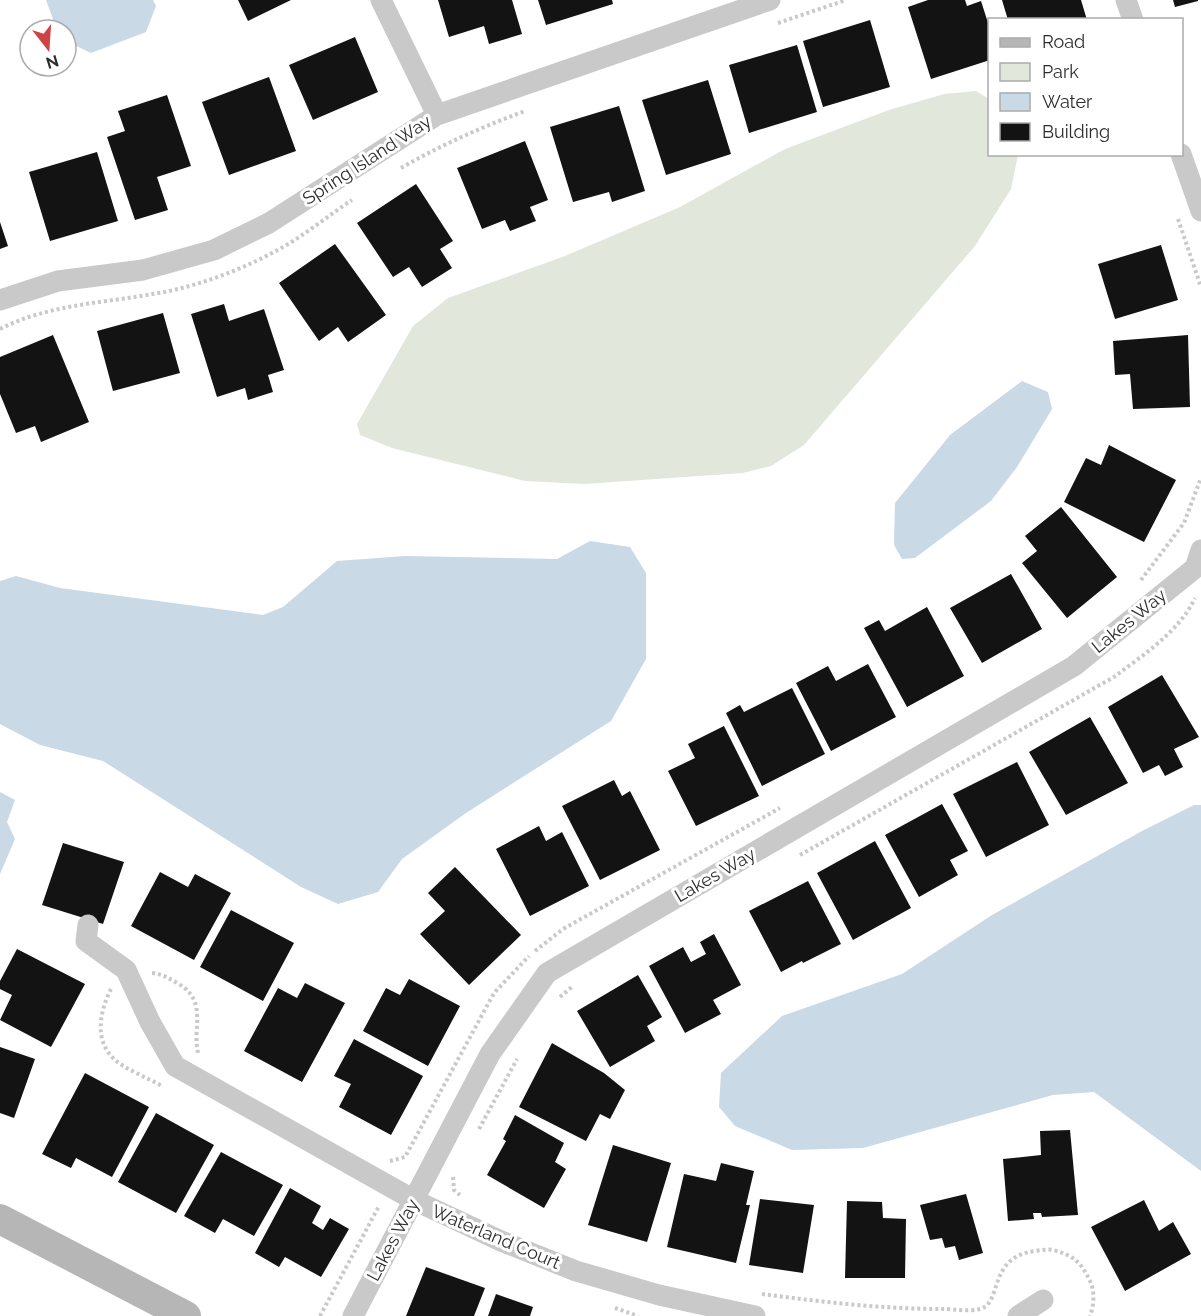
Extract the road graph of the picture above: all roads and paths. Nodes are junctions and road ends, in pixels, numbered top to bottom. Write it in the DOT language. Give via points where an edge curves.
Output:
graph roads {
  1 [pos="381,0"];
  2 [pos="770,0"];
  3 [pos="846,0"];
  4 [pos="1126,0"];
  5 [pos="1132,18"];
  6 [pos="768,26"];
  7 [pos="535,108"];
  8 [pos="437,115"];
  9 [pos="1182,156"];
  10 [pos="395,171"];
  11 [pos="357,196"];
  12 [pos="1201,211"];
  13 [pos="0,300"];
  14 [pos="0,329"];
  15 [pos="1199,563"];
  16 [pos="1195,597"];
  17 [pos="799,855"];
  18 [pos="88,925"];
  19 [pos="575,985"];
  20 [pos="553,1002"];
  21 [pos="517,1058"];
  22 [pos="474,1137"];
  23 [pos="458,1167"];
  24 [pos="414,1200"];
  25 [pos="465,1200"];
  26 [pos="0,1219"];
  27 [pos="755,1293"];
  28 [pos="1043,1300"];
  29 [pos="186,1316"];
  30 [pos="353,1316"];
  31 [pos="755,1316"];
  32 [pos="1018,1316"];
  33 [pos="1090,1316"];
  1 -- 8 [label="street"];
  2 -- 8 [label="street, Spring Island Way"];
  3 -- 6 [label="path"];
  4 -- 5 [label="street"];
  7 -- 10 [label="path" via="484,126"];
  8 -- 13 [label="street, Spring Island Way" via="269,222 214,250 142,270 58,281"];
  9 -- 12 [label="street"];
  11 -- 14 [label="path" via="273,253 208,281 164,292 52,309"];
  15 -- 24 [label="street, Lakes Way" via="1074,666 548,973 490,1054"];
  16 -- 17 [label="path" via="1189,611 1160,641 1114,678"];
  18 -- 24 [label="street, Waterland Court" via="86,941 126,970 175,1066"];
  19 -- 20 [label="path"];
  21 -- 22 [label="path"];
  23 -- 25 [label="path" via="453,1177 454,1190"];
  24 -- 30 [label="street, Lakes Way"];
  24 -- 31 [label="street, Waterland Court" via="576,1271 659,1295"];
  26 -- 29 [label="street"];
  27 -- 33 [label="path" via="905,1309 981,1309 992,1301 995,1284 1012,1259 1026,1252 1049,1249 1070,1255 1081,1265 1091,1283 1094,1307"];
  28 -- 32 [label="street"];
}
